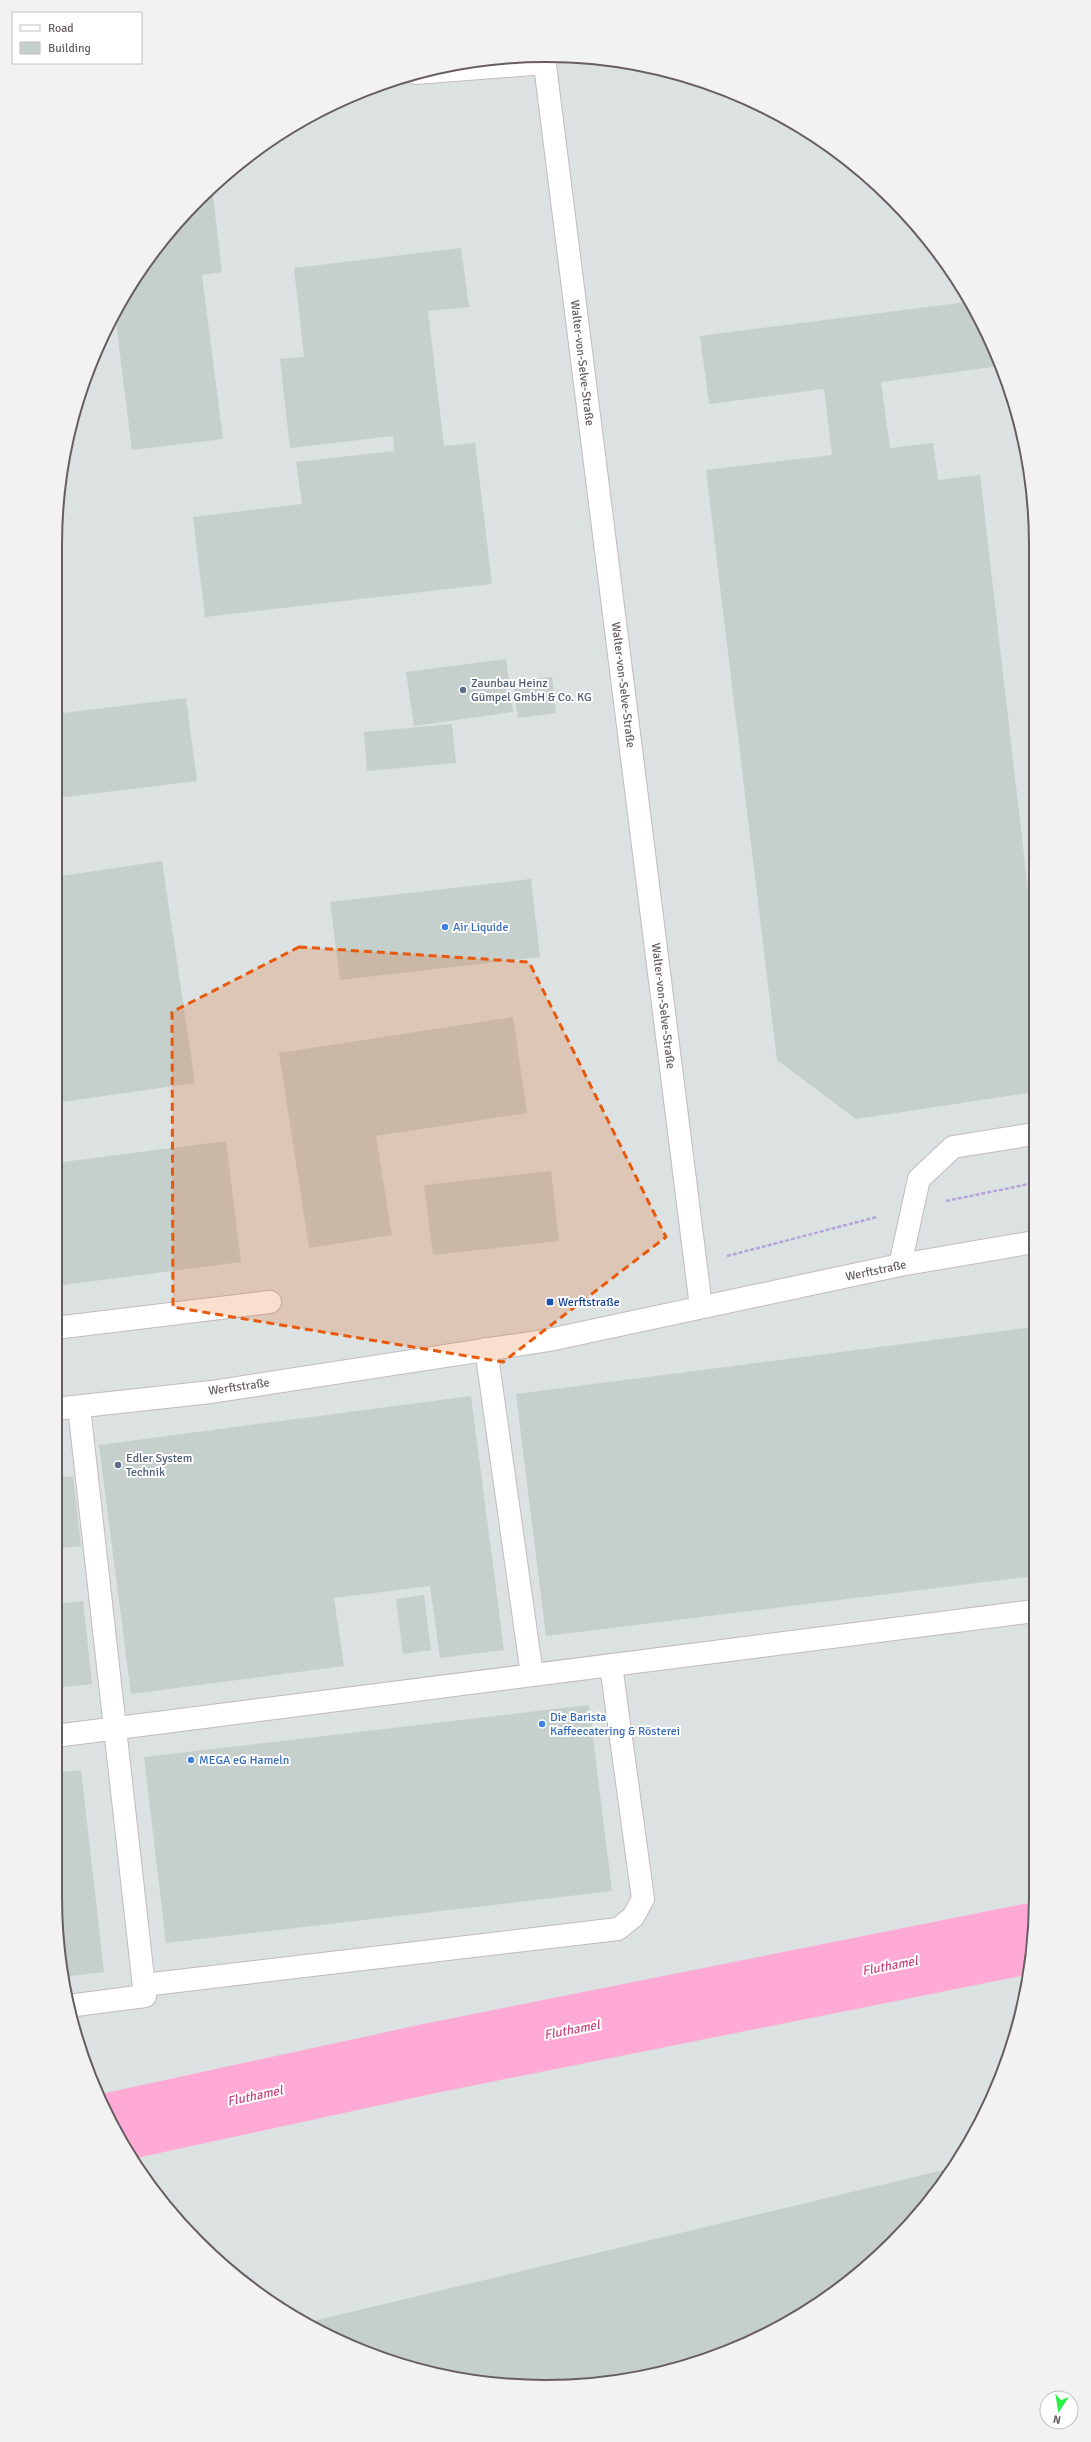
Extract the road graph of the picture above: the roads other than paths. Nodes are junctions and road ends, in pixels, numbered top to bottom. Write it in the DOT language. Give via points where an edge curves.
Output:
graph roads {
  1 [pos="544,62"];
  2 [pos="515,63"];
  3 [pos="477,67"];
  4 [pos="1029,1135"];
  5 [pos="1029,1243"];
  6 [pos="900,1265"];
  7 [pos="270,1302"];
  8 [pos="701,1307"];
  9 [pos="62,1327"];
  10 [pos="486,1349"];
  11 [pos="79,1407"];
  12 [pos="62,1408"];
  13 [pos="1029,1612"];
  14 [pos="611,1665"];
  15 [pos="532,1674"];
  16 [pos="114,1728"];
  17 [pos="62,1735"];
  18 [pos="144,1985"];
  19 [pos="74,2005"];
  1 -- 8 [label="street, Walter-von-Selve-Straße"];
  2 -- 3 [label="street, Walter-von-Selve-Straße"];
  4 -- 6 [label="street" via="953,1147 919,1179"];
  5 -- 6 [label="street, Werftstraße"];
  6 -- 8 [label="street, Werftstraße"];
  7 -- 9 [label="street"];
  8 -- 10 [label="street, Werftstraße" via="549,1340"];
  10 -- 11 [label="street, Werftstraße" via="211,1392"];
  10 -- 15 [label="street"];
  11 -- 12 [label="street, Werftstraße"];
  11 -- 16 [label="street"];
  13 -- 14 [label="street"];
  14 -- 15 [label="street"];
  14 -- 18 [label="street" via="643,1899 633,1917 618,1929"];
  15 -- 16 [label="street"];
  16 -- 17 [label="street"];
  16 -- 18 [label="street"];
  18 -- 19 [label="street" via="145,1996"];
}
